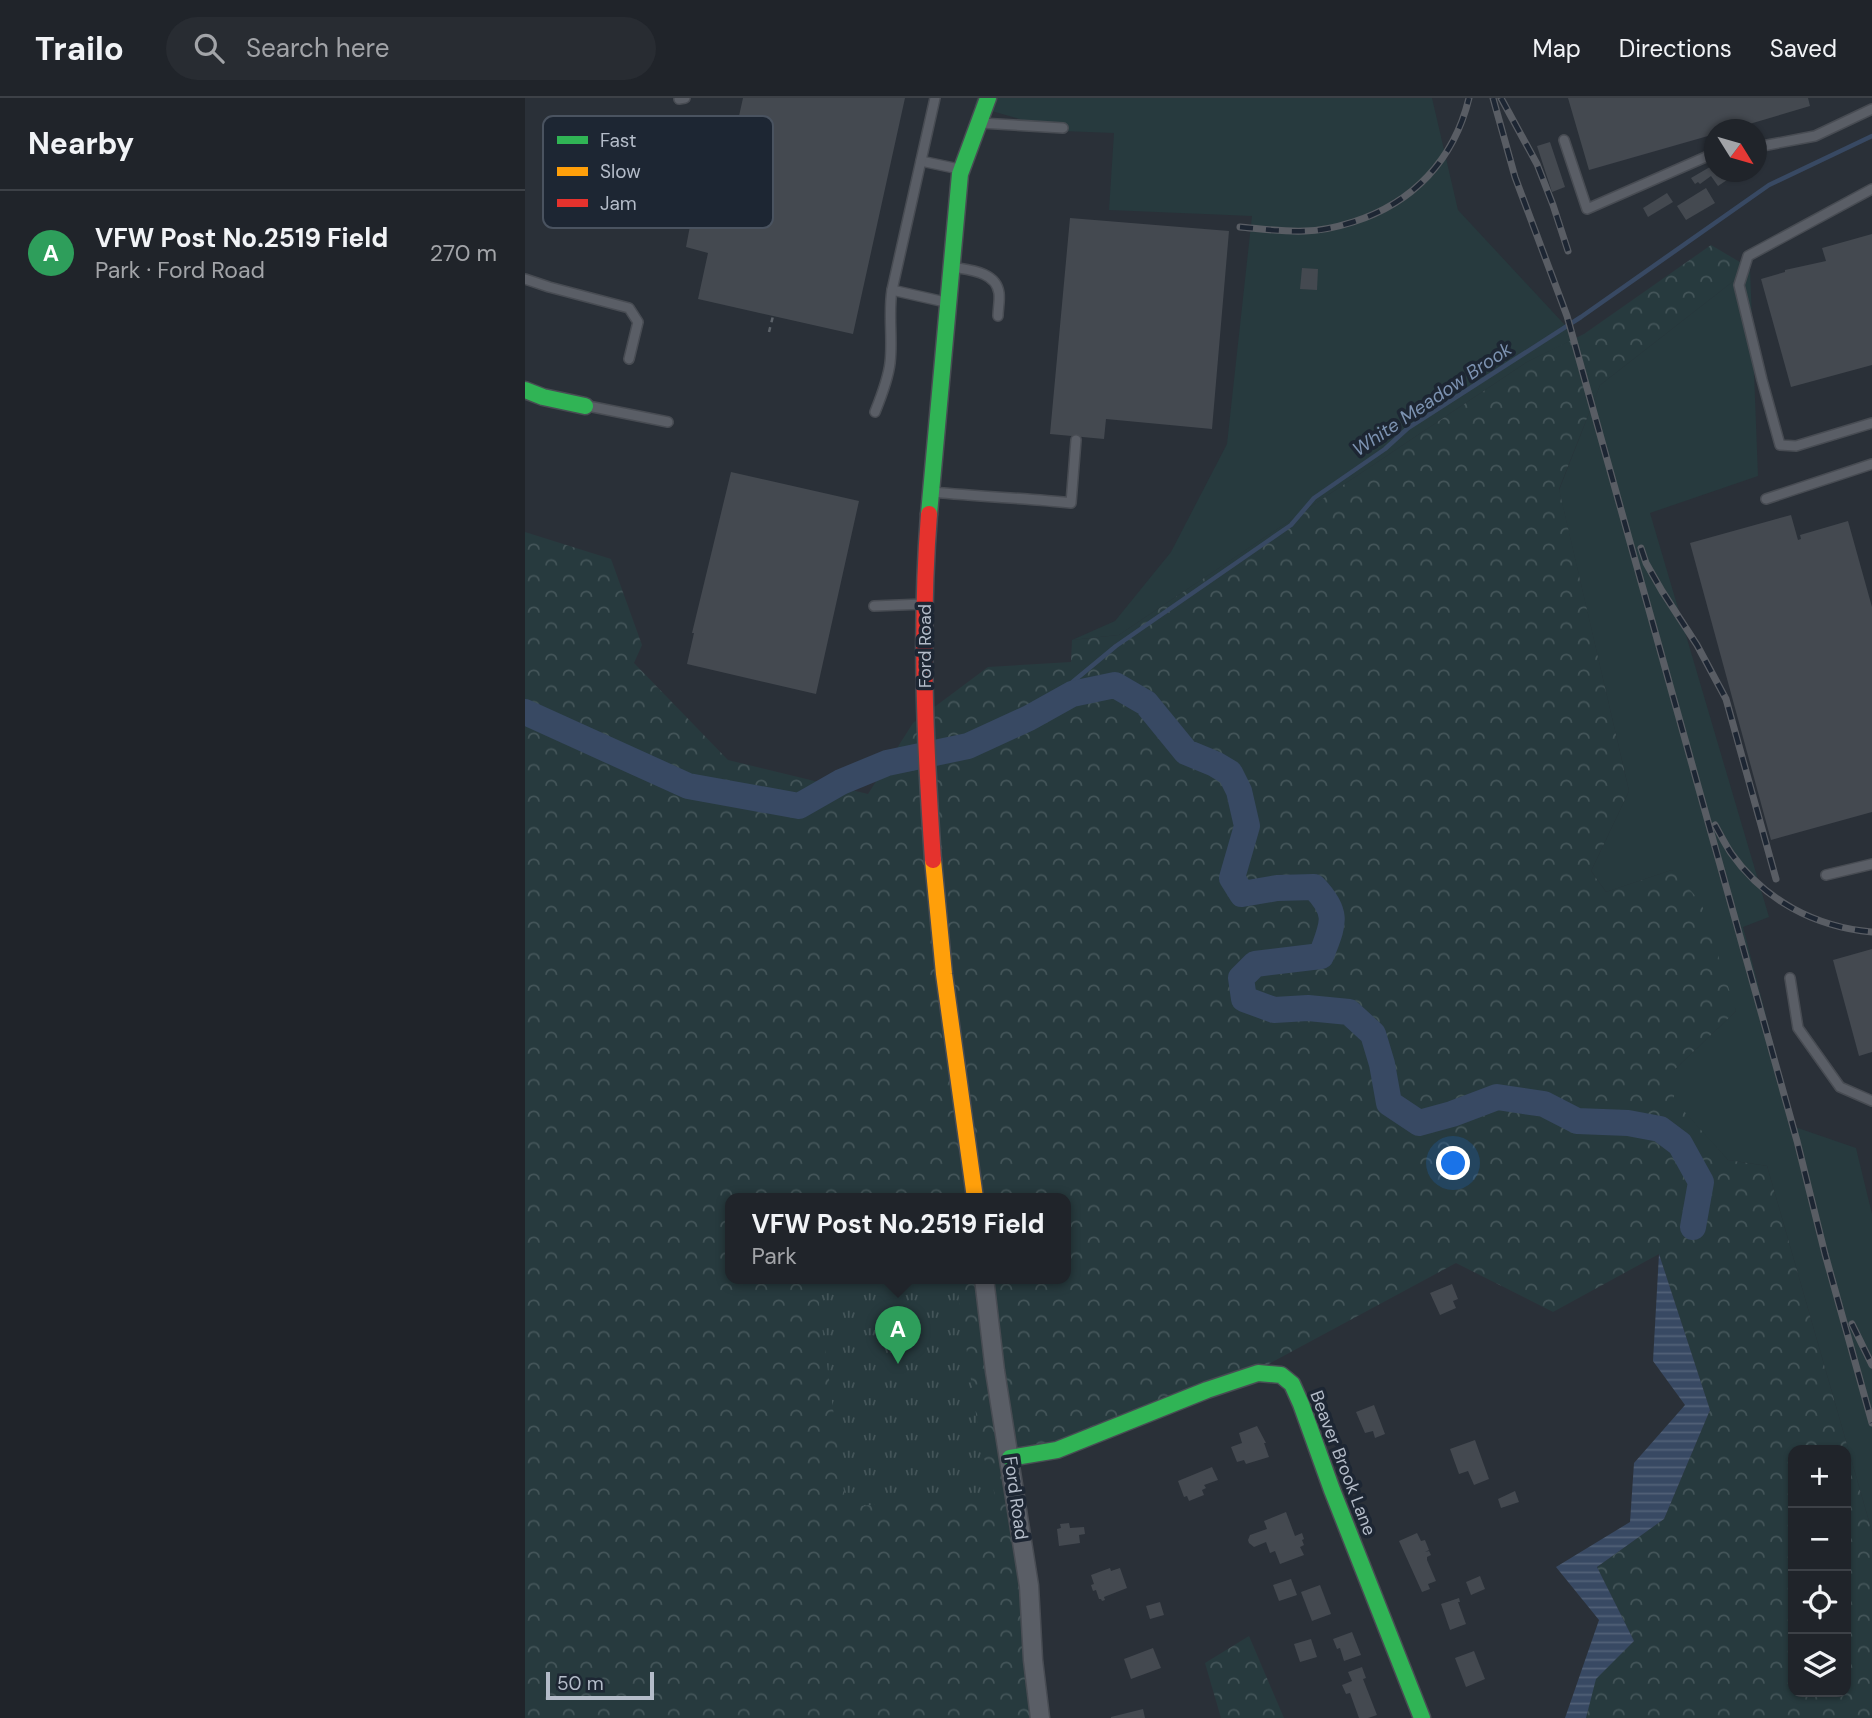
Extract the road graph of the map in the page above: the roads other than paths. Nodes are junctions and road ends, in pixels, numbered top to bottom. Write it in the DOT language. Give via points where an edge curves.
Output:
graph roads {
  1 [pos="935,98"];
  2 [pos="988,98"];
  3 [pos="1872,109"];
  4 [pos="978,123"];
  5 [pos="1063,128"];
  6 [pos="1564,140"];
  7 [pos="1767,145"];
  8 [pos="1704,158"];
  9 [pos="921,161"];
  10 [pos="961,169"];
  11 [pos="1872,189"];
  12 [pos="950,267"];
  13 [pos="525,279"];
  14 [pos="892,290"];
  15 [pos="947,303"];
  16 [pos="998,316"];
  17 [pos="629,359"];
  18 [pos="525,390"];
  19 [pos="585,406"];
  20 [pos="875,412"];
  21 [pos="668,422"];
  22 [pos="1872,423"];
  23 [pos="1076,440"];
  24 [pos="1872,464"];
  25 [pos="931,492"];
  26 [pos="1766,499"];
  27 [pos="926,604"];
  28 [pos="874,606"];
  29 [pos="1872,864"];
  30 [pos="1826,875"];
  31 [pos="1790,978"];
  32 [pos="1872,1101"];
  33 [pos="974,1193"];
  34 [pos="985,1284"];
  35 [pos="1010,1458"];
  36 [pos="1040,1718"];
  37 [pos="1422,1718"];
  1 -- 9 [label="lane"];
  2 -- 4 [label="street, Ford Road"];
  3 -- 7 [label="lane" via="1815,136"];
  4 -- 5 [label="lane"];
  4 -- 10 [label="street, Ford Road"];
  6 -- 8 [label="lane" via="1587,209"];
  9 -- 10 [label="lane"];
  9 -- 14 [label="lane"];
  10 -- 12 [label="street, Ford Road"];
  11 -- 22 [label="lane" via="1748,256 1739,285 1780,445 1796,446"];
  12 -- 15 [label="street, Ford Road"];
  12 -- 16 [label="lane" via="991,278 999,293"];
  13 -- 17 [label="lane" via="629,308 638,322"];
  14 -- 15 [label="lane"];
  14 -- 20 [label="lane" via="890,363"];
  15 -- 25 [label="street, Ford Road"];
  18 -- 19 [label="street"];
  19 -- 21 [label="lane"];
  23 -- 25 [label="lane" via="1072,503"];
  24 -- 26 [label="lane"];
  25 -- 27 [label="street, Ford Road"];
  27 -- 28 [label="lane"];
  27 -- 33 [label="street, Ford Road" via="925,738 933,859"];
  29 -- 30 [label="lane"];
  31 -- 32 [label="lane" via="1798,1028 1840,1087"];
  34 -- 35 [label="street, Ford Road"];
  35 -- 36 [label="street, Ford Road" via="1029,1586"];
  35 -- 37 [label="street, Beaver Brook Lane" via="1057,1450 1258,1373 1280,1375 1292,1384 1301,1404"];
}
